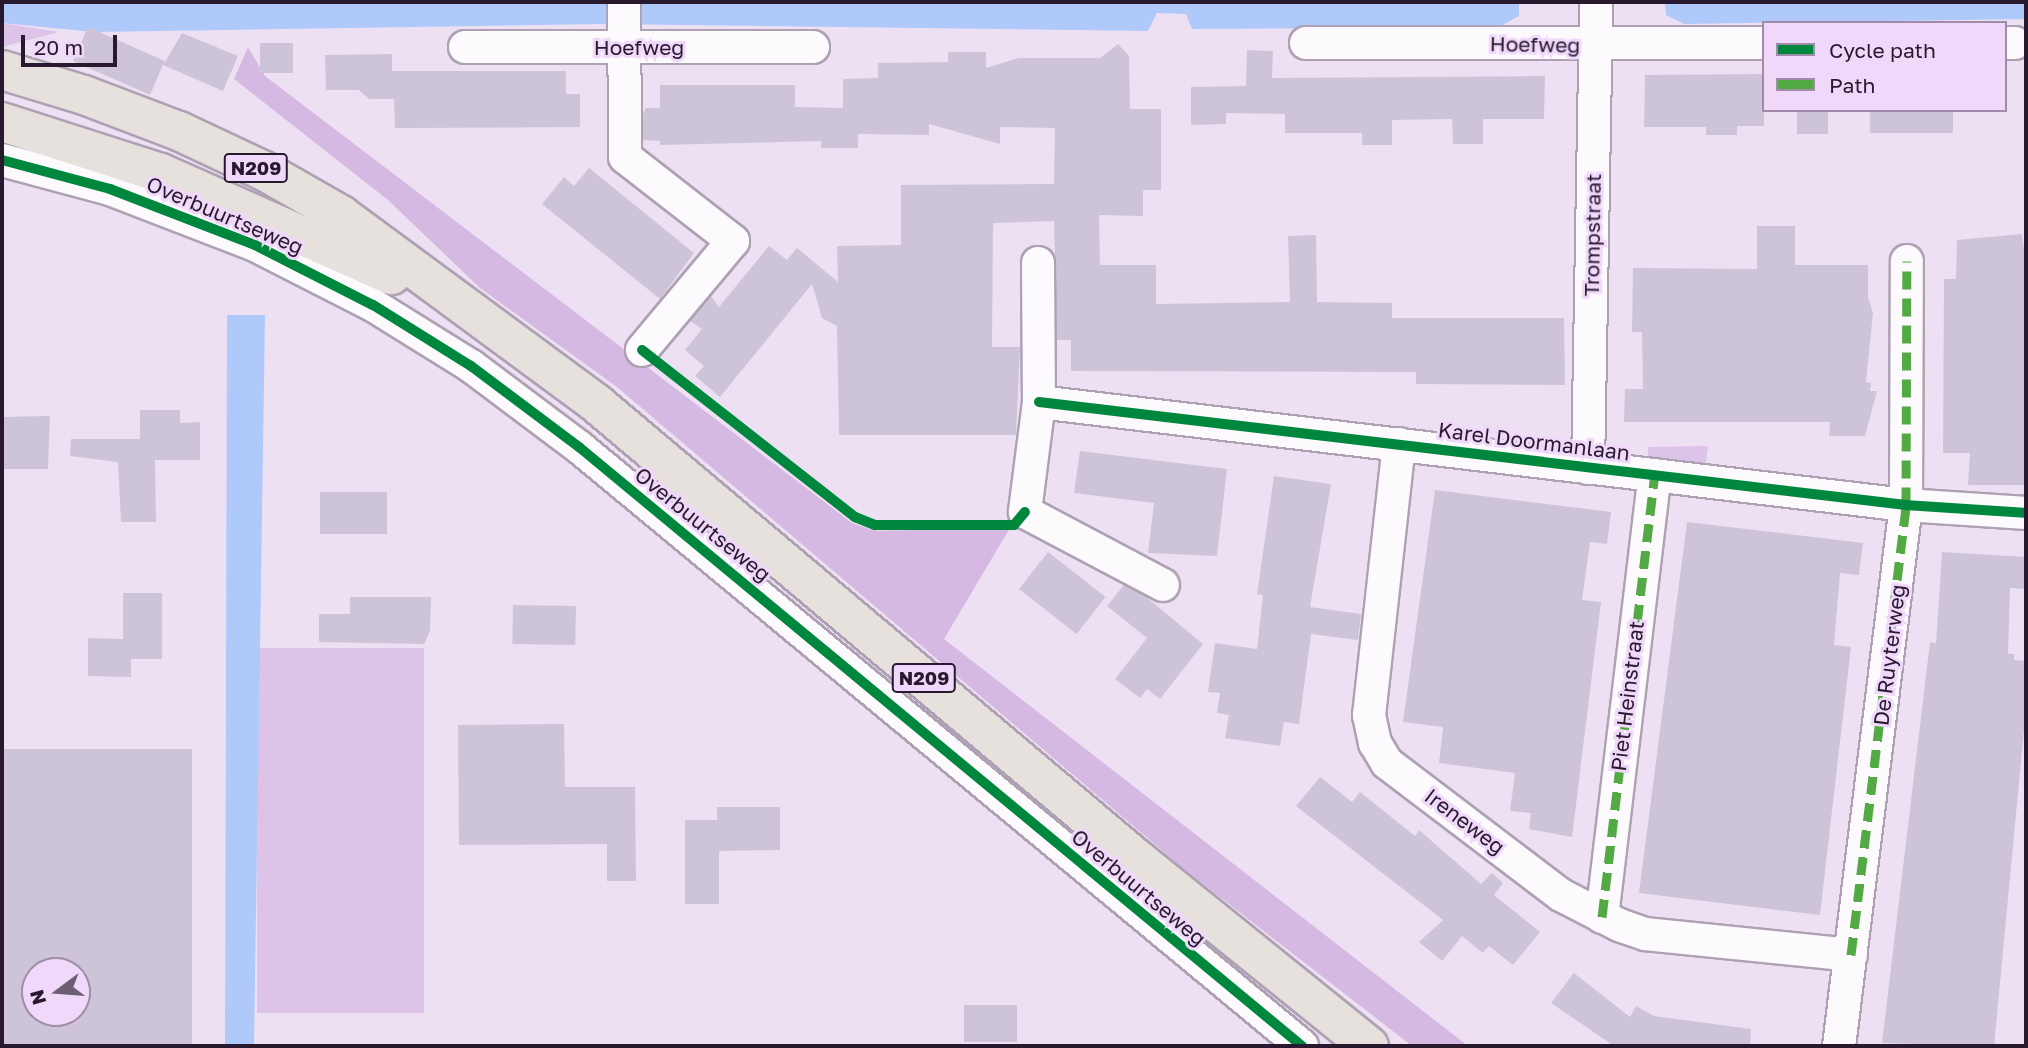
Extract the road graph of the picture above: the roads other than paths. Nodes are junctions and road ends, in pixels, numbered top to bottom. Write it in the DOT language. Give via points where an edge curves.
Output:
graph roads {
  1 [pos="1596,2"];
  2 [pos="623,26"];
  3 [pos="1306,43"];
  4 [pos="1762,44"];
  5 [pos="1596,45"];
  6 [pos="465,47"];
  7 [pos="813,47"];
  8 [pos="2,70"];
  9 [pos="2,122"];
  10 [pos="2,160"];
  11 [pos="1907,261"];
  12 [pos="1038,263"];
  13 [pos="474,317"];
  14 [pos="642,350"];
  15 [pos="1039,402"];
  16 [pos="1399,444"];
  17 [pos="1588,468"];
  18 [pos="1655,475"];
  19 [pos="1906,505"];
  20 [pos="2026,513"];
  21 [pos="1163,585"];
  22 [pos="1602,917"];
  23 [pos="1852,955"];
  24 [pos="1302,1046"];
  25 [pos="1369,1046"];
  26 [pos="1839,1046"];
  1 -- 5 [label="street, Trompstraat"];
  2 -- 6 [label="street, Hoefweg"];
  2 -- 7 [label="street, Hoefweg"];
  2 -- 14 [label="street" via="625,158 733,241"];
  3 -- 5 [label="street, Hoefweg"];
  4 -- 5 [label="street, Hoefweg"];
  5 -- 17 [label="street, Trompstraat"];
  8 -- 13 [label="main road, Overbuurtseweg / N209" via="120,108 264,171 341,215"];
  9 -- 13 [label="main road, Overbuurtseweg / N209" via="161,173 246,207"];
  10 -- 24 [label="street, Overbuurtseweg" via="110,189 256,245 373,305 471,366 590,456"];
  11 -- 19 [label="street, De Ruyterweg"];
  12 -- 15 [label="street"];
  13 -- 25 [label="main road, Overbuurtseweg / N209" via="597,404 1137,859"];
  15 -- 16 [label="street, Karel Doormanlaan"];
  15 -- 21 [label="street" via="1026,512"];
  16 -- 17 [label="street, Karel Doormanlaan"];
  16 -- 22 [label="street, Ireneweg" via="1369,715 1375,743 1387,762 1561,895"];
  17 -- 18 [label="street, Karel Doormanlaan"];
  18 -- 19 [label="street, Karel Doormanlaan"];
  18 -- 22 [label="street, Piet Heinstraat"];
  19 -- 20 [label="street, Karel Doormanlaan"];
  19 -- 23 [label="street, De Ruyterweg"];
  22 -- 23 [label="street, Ireneweg" via="1645,934"];
  23 -- 26 [label="street, De Ruyterweg"];
}
